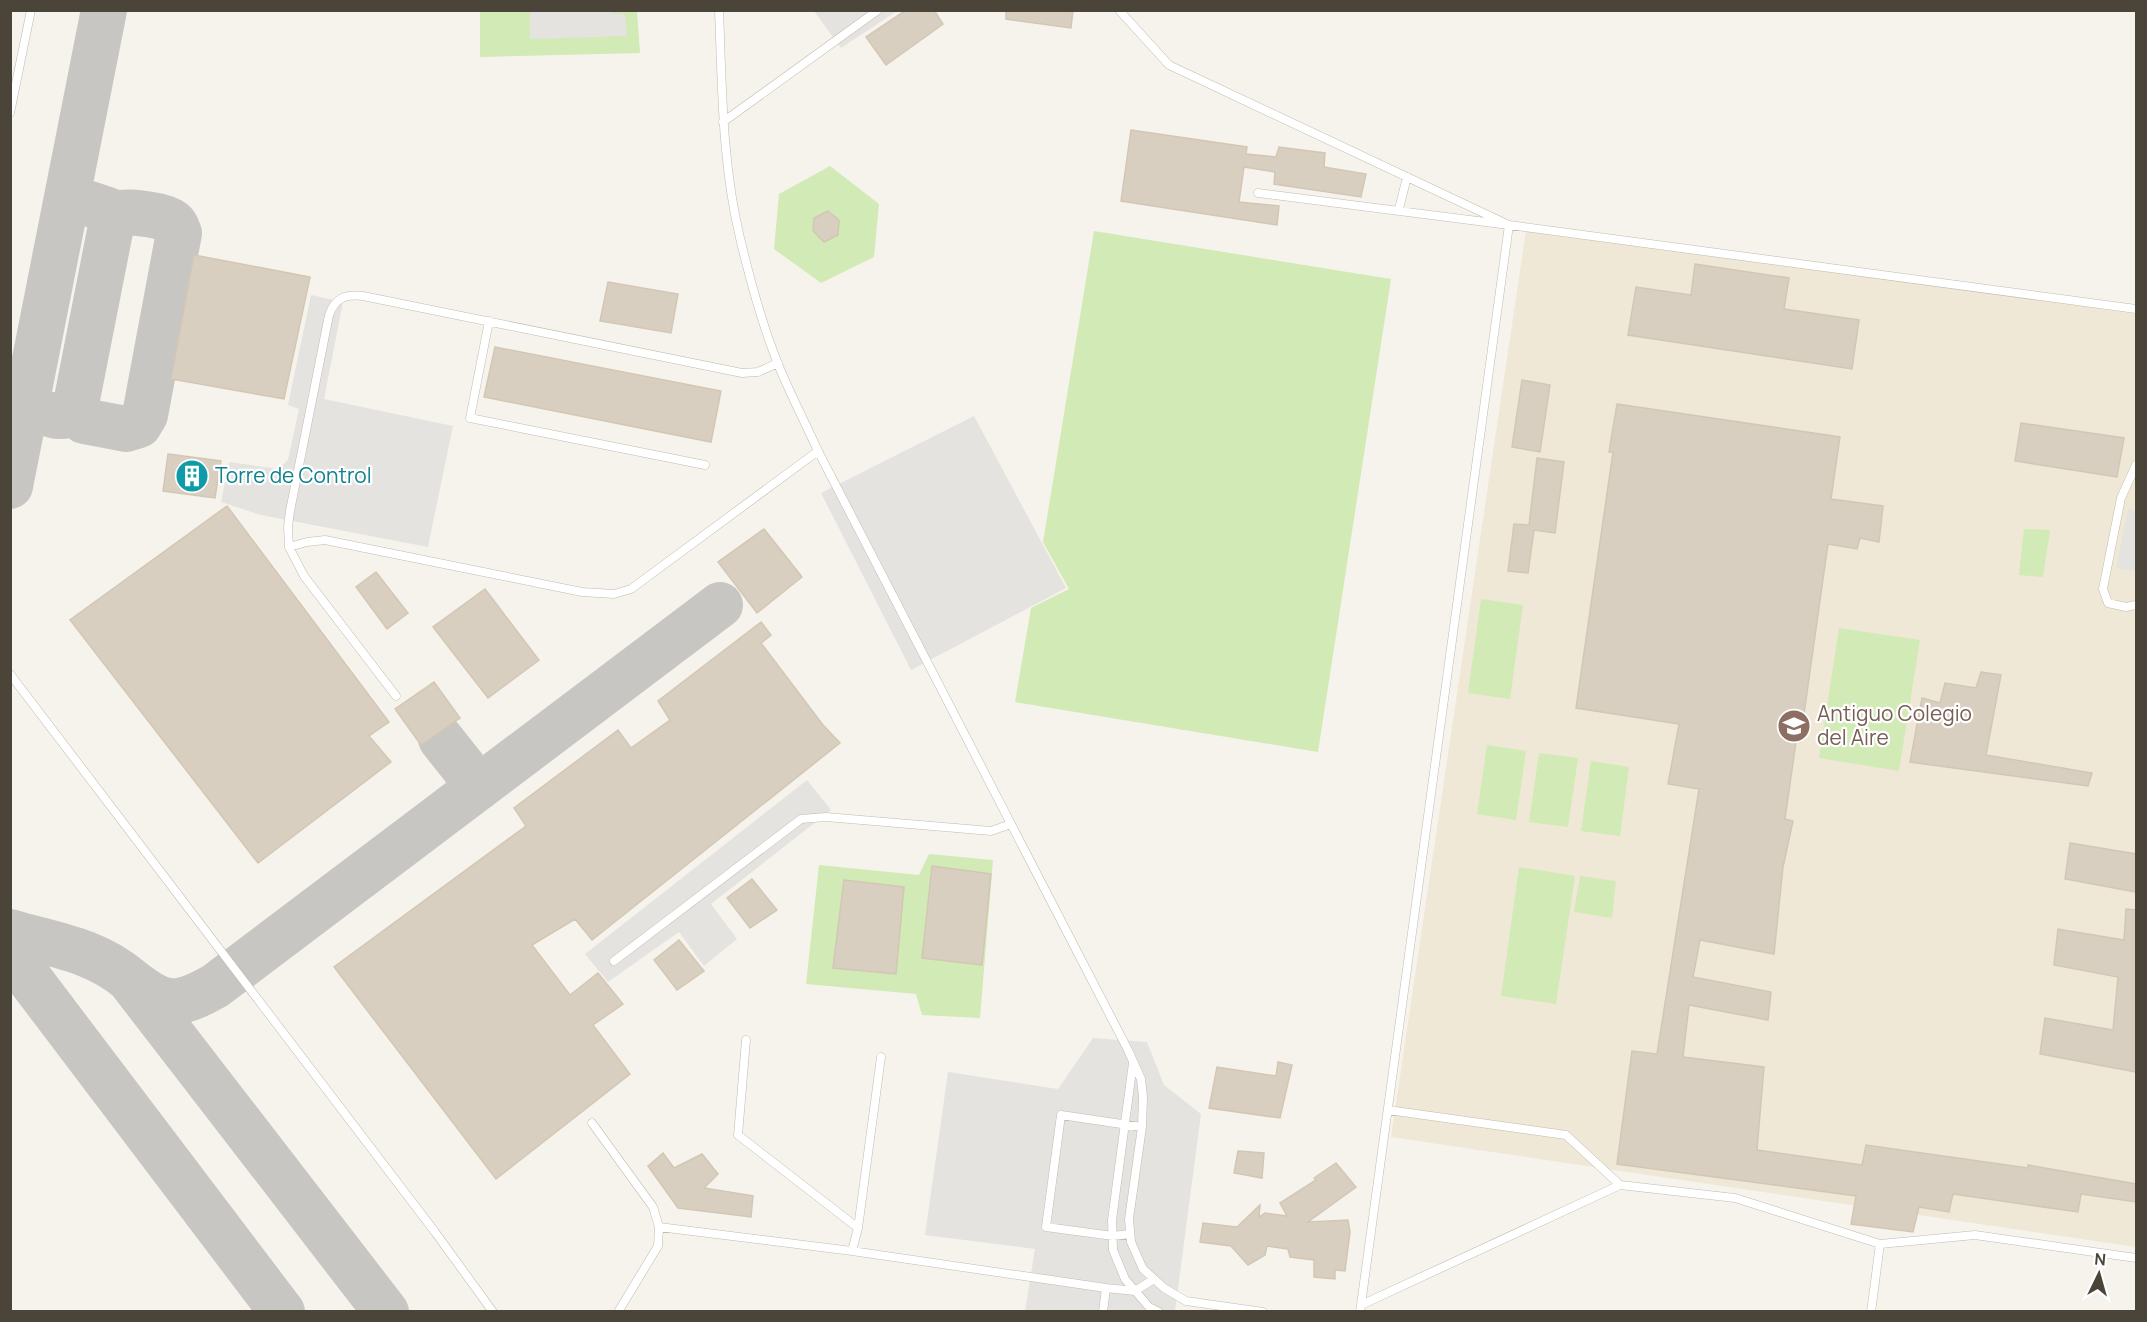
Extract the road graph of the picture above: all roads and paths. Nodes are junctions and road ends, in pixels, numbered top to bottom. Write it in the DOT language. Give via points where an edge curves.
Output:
graph roads {
  1 [pos="31,10"];
  2 [pos="719,10"];
  3 [pos="878,10"];
  4 [pos="1119,10"];
  5 [pos="10,113"];
  6 [pos="723,122"];
  7 [pos="1407,177"];
  8 [pos="1258,193"];
  9 [pos="1399,209"];
  10 [pos="1509,225"];
  11 [pos="2136,309"];
  12 [pos="489,321"];
  13 [pos="778,363"];
  14 [pos="819,451"];
  15 [pos="705,465"];
  16 [pos="2136,465"];
  17 [pos="289,546"];
  18 [pos="2136,604"];
  19 [pos="10,674"];
  20 [pos="396,696"];
  21 [pos="1011,824"];
  22 [pos="614,961"];
  23 [pos="746,1040"];
  24 [pos="881,1057"];
  25 [pos="1133,1061"];
  26 [pos="1388,1110"];
  27 [pos="592,1123"];
  28 [pos="1125,1124"];
  29 [pos="1142,1127"];
  30 [pos="1620,1185"];
  31 [pos="659,1227"];
  32 [pos="858,1228"];
  33 [pos="1130,1234"];
  34 [pos="1113,1236"];
  35 [pos="1880,1244"];
  36 [pos="852,1251"];
  37 [pos="2136,1258"];
  38 [pos="1154,1279"];
  39 [pos="1106,1288"];
  40 [pos="1135,1291"];
  41 [pos="1361,1308"];
  42 [pos="493,1311"];
  43 [pos="618,1311"];
  44 [pos="1103,1311"];
  45 [pos="1160,1311"];
  46 [pos="1263,1311"];
  47 [pos="1871,1311"];
  1 -- 5 [label="lane"];
  2 -- 6 [label="lane"];
  3 -- 6 [label="lane"];
  4 -- 7 [label="lane" via="1169,64"];
  6 -- 13 [label="lane" via="740,237"];
  7 -- 9 [label="lane"];
  7 -- 10 [label="lane"];
  8 -- 9 [label="lane"];
  9 -- 10 [label="lane"];
  10 -- 11 [label="lane"];
  10 -- 26 [label="lane"];
  12 -- 13 [label="lane" via="742,373 758,372"];
  12 -- 15 [label="lane" via="470,418"];
  12 -- 17 [label="lane" via="363,296 337,299 328,315 290,511"];
  13 -- 14 [label="lane"];
  14 -- 17 [label="lane" via="631,589 614,594 582,592 325,540"];
  14 -- 21 [label="lane"];
  16 -- 18 [label="lane" via="2121,498 2103,589 2108,603 2126,607"];
  17 -- 20 [label="lane" via="304,576"];
  19 -- 42 [label="lane"];
  21 -- 22 [label="lane" via="991,831 826,817 801,819"];
  21 -- 25 [label="lane"];
  23 -- 32 [label="lane" via="738,1135"];
  24 -- 32 [label="lane"];
  25 -- 28 [label="lane"];
  25 -- 29 [label="lane" via="1141,1079"];
  26 -- 30 [label="lane" via="1566,1135"];
  26 -- 41 [label="lane"];
  27 -- 31 [label="lane" via="653,1207"];
  28 -- 29 [label="lane"];
  28 -- 34 [label="lane"];
  28 -- 34 [label="lane" via="1060,1115 1046,1227"];
  29 -- 33 [label="lane"];
  30 -- 35 [label="lane" via="1735,1198"];
  30 -- 41 [label="lane"];
  31 -- 36 [label="lane"];
  31 -- 43 [label="lane" via="658,1246"];
  32 -- 36 [label="lane"];
  33 -- 34 [label="lane"];
  33 -- 38 [label="lane" via="1143,1269"];
  34 -- 40 [label="lane" via="1113,1250 1125,1279"];
  35 -- 37 [label="lane" via="1975,1235"];
  35 -- 47 [label="lane"];
  36 -- 39 [label="lane"];
  38 -- 40 [label="lane"];
  38 -- 46 [label="lane" via="1186,1301"];
  39 -- 40 [label="lane"];
  39 -- 44 [label="lane"];
  40 -- 45 [label="lane" via="1149,1307"];
}
